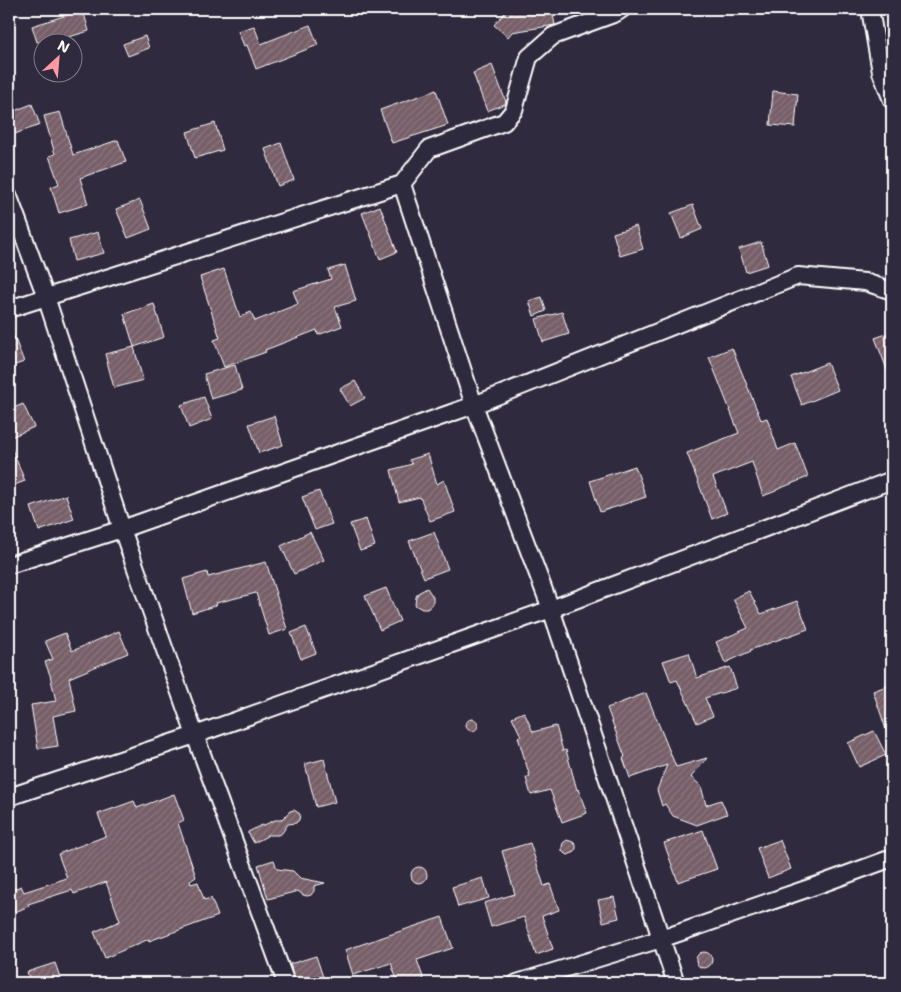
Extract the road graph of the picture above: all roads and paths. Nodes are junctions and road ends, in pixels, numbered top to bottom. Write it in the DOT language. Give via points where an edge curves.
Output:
graph roads {
  1 [pos="622,9"];
  2 [pos="870,9"];
  3 [pos="892,100"];
  4 [pos="402,184"];
  5 [pos="9,197"];
  6 [pos="892,291"];
  7 [pos="46,297"];
  8 [pos="9,309"];
  9 [pos="474,405"];
  10 [pos="892,480"];
  11 [pos="122,530"];
  12 [pos="9,565"];
  13 [pos="551,609"];
  14 [pos="195,735"];
  15 [pos="9,797"];
  16 [pos="892,858"];
  17 [pos="661,939"];
  18 [pos="286,983"];
  19 [pos="517,983"];
  20 [pos="676,983"];
  1 -- 4 [label="street" via="553,36 529,57 514,110 504,122 429,149"];
  2 -- 3 [label="street" via="881,72"];
  4 -- 7 [label="street"];
  4 -- 9 [label="street"];
  5 -- 7 [label="street"];
  6 -- 9 [label="street" via="865,282 798,276"];
  7 -- 8 [label="street"];
  7 -- 11 [label="street"];
  9 -- 11 [label="street"];
  9 -- 13 [label="street"];
  10 -- 13 [label="street"];
  11 -- 12 [label="street"];
  11 -- 14 [label="street"];
  13 -- 14 [label="street"];
  13 -- 17 [label="street"];
  14 -- 15 [label="street"];
  14 -- 18 [label="street"];
  16 -- 17 [label="street"];
  17 -- 19 [label="street"];
  17 -- 20 [label="street"];
}
